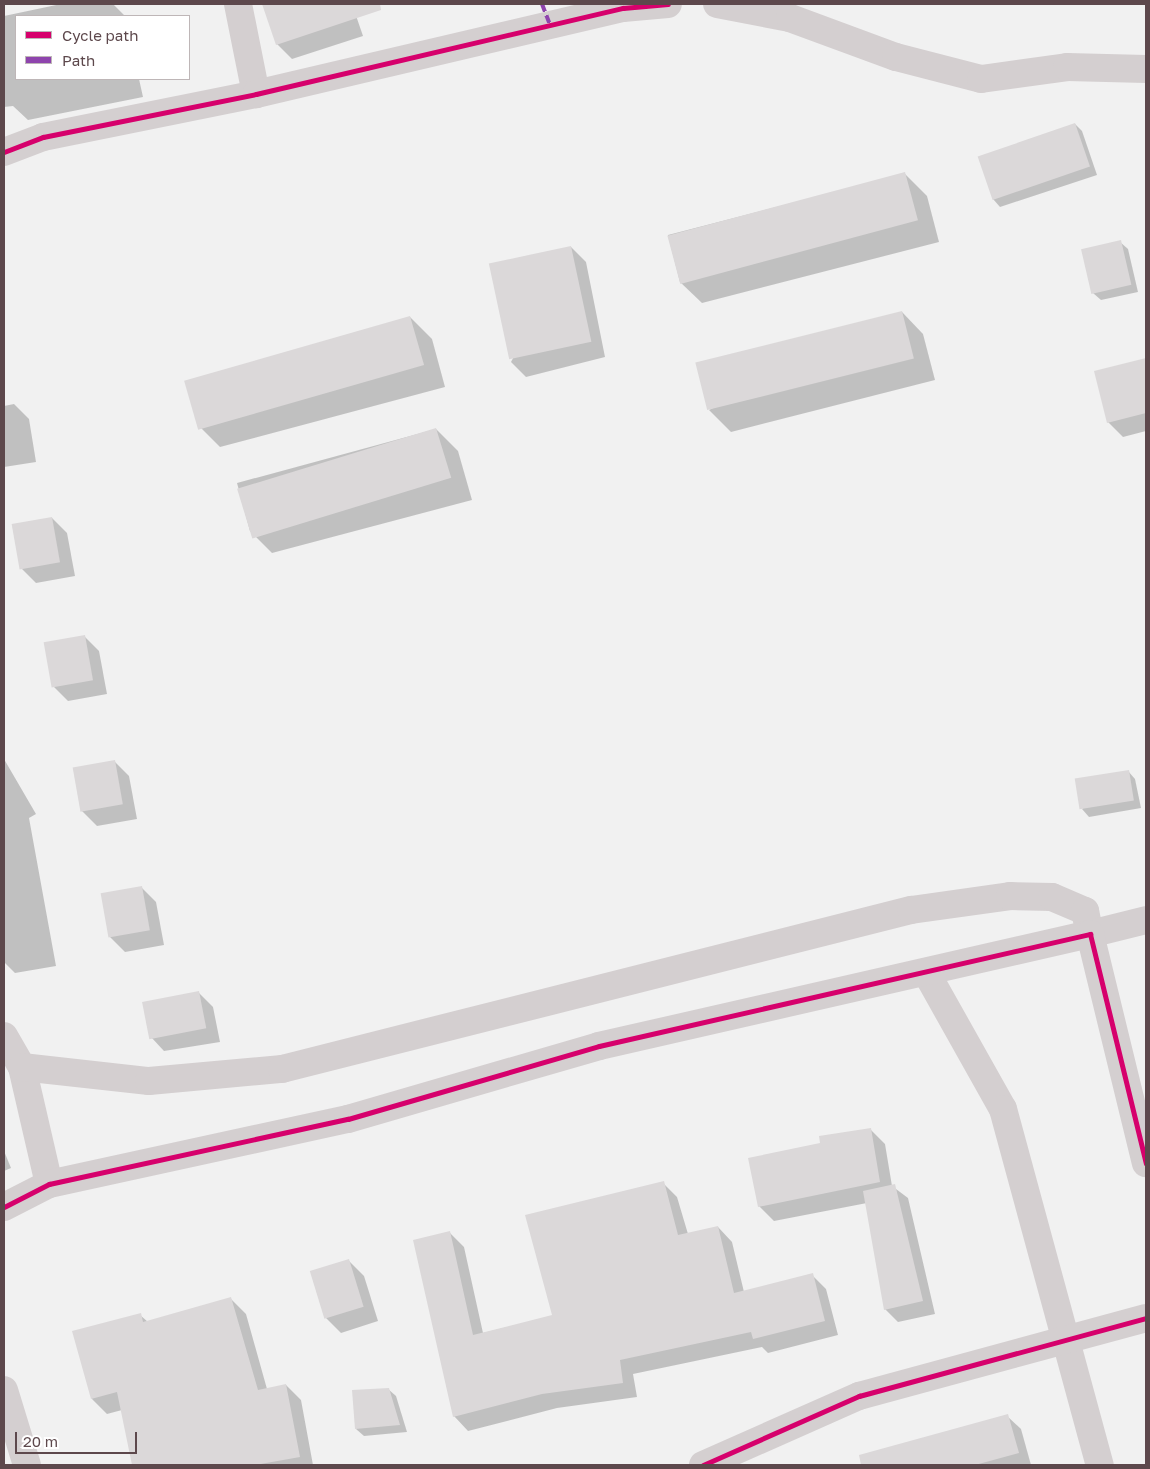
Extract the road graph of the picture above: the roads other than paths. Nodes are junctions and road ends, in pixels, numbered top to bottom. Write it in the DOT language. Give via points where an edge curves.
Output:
graph roads {
  1 [pos="238,4"];
  2 [pos="668,4"];
  3 [pos="717,4"];
  4 [pos="1146,69"];
  5 [pos="256,94"];
  6 [pos="4,152"];
  7 [pos="1146,920"];
  8 [pos="1090,934"];
  9 [pos="926,972"];
  10 [pos="4,1036"];
  11 [pos="22,1067"];
  12 [pos="1146,1163"];
  13 [pos="49,1184"];
  14 [pos="4,1207"];
  15 [pos="1146,1318"];
  16 [pos="1065,1342"];
  17 [pos="4,1390"];
  18 [pos="731,1460"];
  19 [pos="27,1465"];
  20 [pos="703,1465"];
  21 [pos="1100,1465"];
  1 -- 5 [label="street"];
  2 -- 5 [label="street" via="623,8"];
  3 -- 4 [label="street" via="790,18 896,57 981,79 1067,67"];
  5 -- 6 [label="street" via="43,137"];
  7 -- 8 [label="street"];
  8 -- 9 [label="street"];
  8 -- 11 [label="street" via="1084,911 1052,897 1010,896 912,910 282,1069 149,1081"];
  8 -- 12 [label="street"];
  9 -- 13 [label="street" via="599,1046 348,1119"];
  9 -- 16 [label="street" via="1003,1109"];
  10 -- 11 [label="street"];
  11 -- 13 [label="street"];
  13 -- 14 [label="street"];
  15 -- 16 [label="street"];
  16 -- 18 [label="street" via="859,1396"];
  16 -- 21 [label="street"];
  17 -- 19 [label="street"];
  18 -- 20 [label="street"];
}
